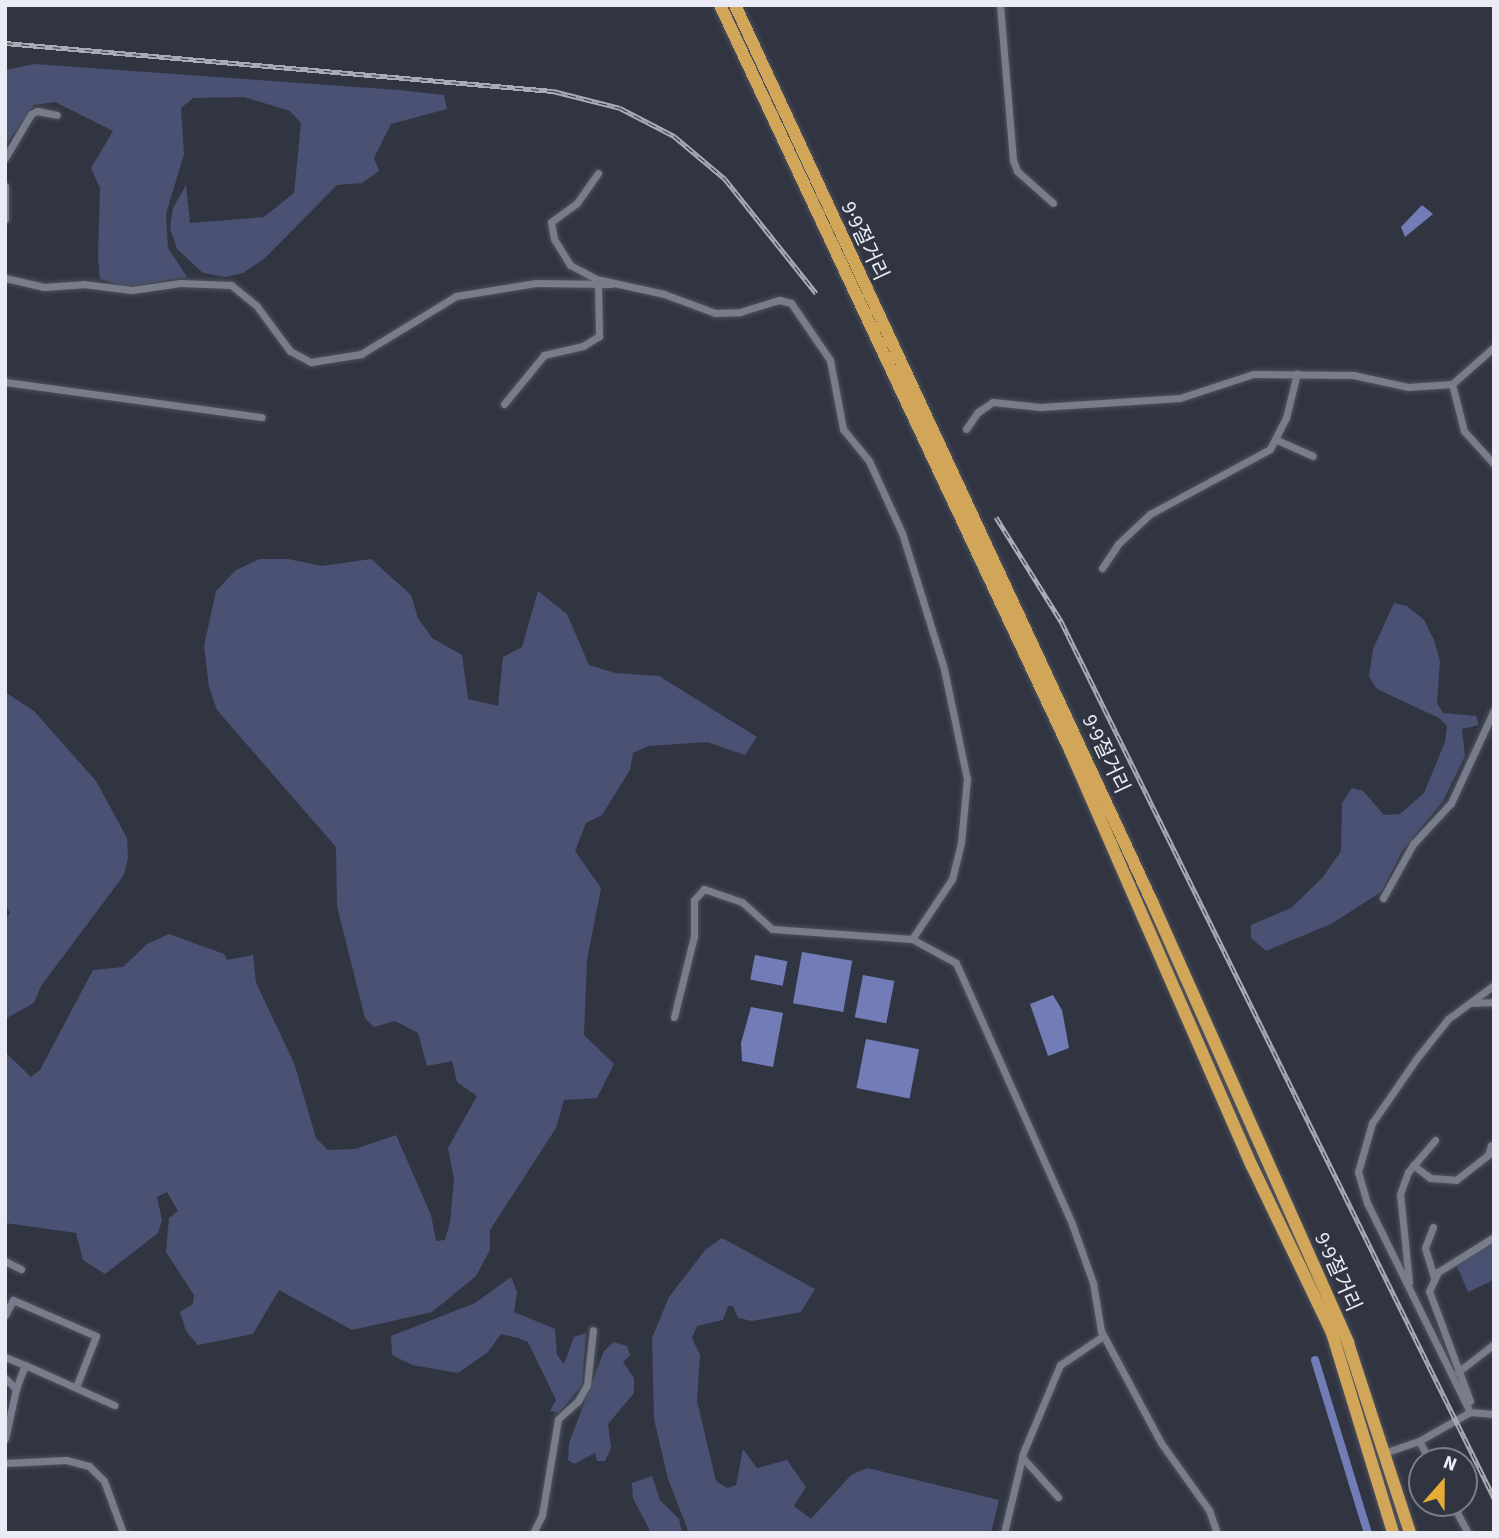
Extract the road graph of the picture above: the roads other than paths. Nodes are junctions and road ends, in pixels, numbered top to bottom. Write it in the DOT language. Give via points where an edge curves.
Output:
graph roads {
  1 [pos="720,5"];
  2 [pos="735,5"];
  3 [pos="1000,5"];
  4 [pos="57,115"];
  5 [pos="5,158"];
  6 [pos="598,173"];
  7 [pos="5,186"];
  8 [pos="1053,203"];
  9 [pos="5,219"];
  10 [pos="5,278"];
  11 [pos="615,284"];
  12 [pos="598,286"];
  13 [pos="1494,347"];
  14 [pos="1297,373"];
  15 [pos="5,382"];
  16 [pos="1452,384"];
  17 [pos="504,404"];
  18 [pos="262,417"];
  19 [pos="966,429"];
  20 [pos="1277,440"];
  21 [pos="1313,457"];
  22 [pos="1494,464"];
  23 [pos="1102,568"];
  24 [pos="1494,710"];
  25 [pos="1383,898"];
  26 [pos="912,939"];
  27 [pos="1494,985"];
  28 [pos="1494,1002"];
  29 [pos="1469,1003"];
  30 [pos="674,1017"];
  31 [pos="1435,1140"];
  32 [pos="1491,1145"];
  33 [pos="1413,1165"];
  34 [pos="1433,1227"];
  35 [pos="1494,1237"];
  36 [pos="5,1261"];
  37 [pos="21,1269"];
  38 [pos="1434,1276"];
  39 [pos="1410,1289"];
  40 [pos="5,1315"];
  41 [pos="593,1330"];
  42 [pos="1103,1336"];
  43 [pos="1494,1344"];
  44 [pos="5,1357"];
  45 [pos="24,1365"];
  46 [pos="1458,1372"];
  47 [pos="5,1378"];
  48 [pos="76,1387"];
  49 [pos="16,1389"];
  50 [pos="114,1405"];
  51 [pos="1472,1412"];
  52 [pos="1494,1414"];
  53 [pos="5,1439"];
  54 [pos="1419,1441"];
  55 [pos="1422,1447"];
  56 [pos="1384,1453"];
  57 [pos="1022,1457"];
  58 [pos="5,1463"];
  59 [pos="1058,1497"];
  60 [pos="1459,1517"];
  61 [pos="123,1533"];
  62 [pos="533,1533"];
  63 [pos="1004,1533"];
  64 [pos="1217,1533"];
  65 [pos="1393,1533"];
  66 [pos="1410,1533"];
  67 [pos="1468,1533"];
  1 -- 65 [label="highway, 9·9절거리" via="1070,750 1252,1166 1332,1333"];
  2 -- 56 [label="highway, 9·9절거리" via="1153,904 1348,1343"];
  3 -- 8 [label="street" via="1013,160 1017,171"];
  4 -- 5 [label="street" via="31,114"];
  6 -- 11 [label="street" via="577,203 553,218 551,230 574,270"];
  7 -- 9 [label="street"];
  10 -- 12 [label="street" via="44,287 83,284 132,290 180,283 231,285 256,305 290,351 311,362 361,354 456,296 536,283"];
  11 -- 12 [label="street"];
  11 -- 26 [label="street" via="664,294 715,313 740,313 785,301 830,360 843,429 869,461 902,533 962,743 967,779 961,843 948,886"];
  12 -- 17 [label="street" via="599,336 583,346 544,355"];
  13 -- 16 [label="street"];
  14 -- 16 [label="street" via="1353,375 1408,387"];
  14 -- 19 [label="street" via="1253,374 1181,398 1040,407 993,402 978,412"];
  14 -- 20 [label="street"];
  15 -- 18 [label="street"];
  16 -- 22 [label="street" via="1464,431"];
  20 -- 21 [label="street"];
  20 -- 23 [label="street" via="1260,456 1150,514 1118,544"];
  24 -- 25 [label="street" via="1451,803 1413,844"];
  26 -- 30 [label="street" via="772,929 742,902 718,891 699,890 694,900 691,952"];
  26 -- 42 [label="street" via="956,963 963,973 1072,1224 1093,1283"];
  27 -- 29 [label="street"];
  28 -- 29 [label="street"];
  29 -- 39 [label="street" via="1448,1019 1417,1058 1372,1123 1359,1156 1360,1186"];
  31 -- 33 [label="street"];
  32 -- 33 [label="street" via="1488,1155 1456,1180 1430,1178"];
  33 -- 39 [label="street" via="1400,1194"];
  34 -- 38 [label="street" via="1425,1248"];
  35 -- 38 [label="street"];
  36 -- 37 [label="street"];
  38 -- 46 [label="street" via="1430,1302"];
  39 -- 51 [label="street"];
  40 -- 48 [label="street" via="13,1300 96,1336"];
  41 -- 62 [label="street" via="587,1385 557,1422 542,1515"];
  42 -- 57 [label="street" via="1060,1365"];
  42 -- 64 [label="street" via="1161,1443 1209,1510"];
  43 -- 46 [label="street"];
  44 -- 45 [label="street"];
  45 -- 48 [label="street"];
  45 -- 49 [label="street"];
  46 -- 51 [label="street"];
  47 -- 49 [label="street"];
  48 -- 50 [label="street"];
  49 -- 53 [label="street"];
  51 -- 52 [label="street"];
  51 -- 54 [label="street"];
  54 -- 55 [label="street"];
  54 -- 56 [label="street"];
  56 -- 66 [label="highway, 9·9절거리"];
  57 -- 59 [label="street"];
  57 -- 63 [label="street"];
  58 -- 61 [label="street" via="66,1460 89,1466 104,1481"];
  60 -- 67 [label="street"];
}
